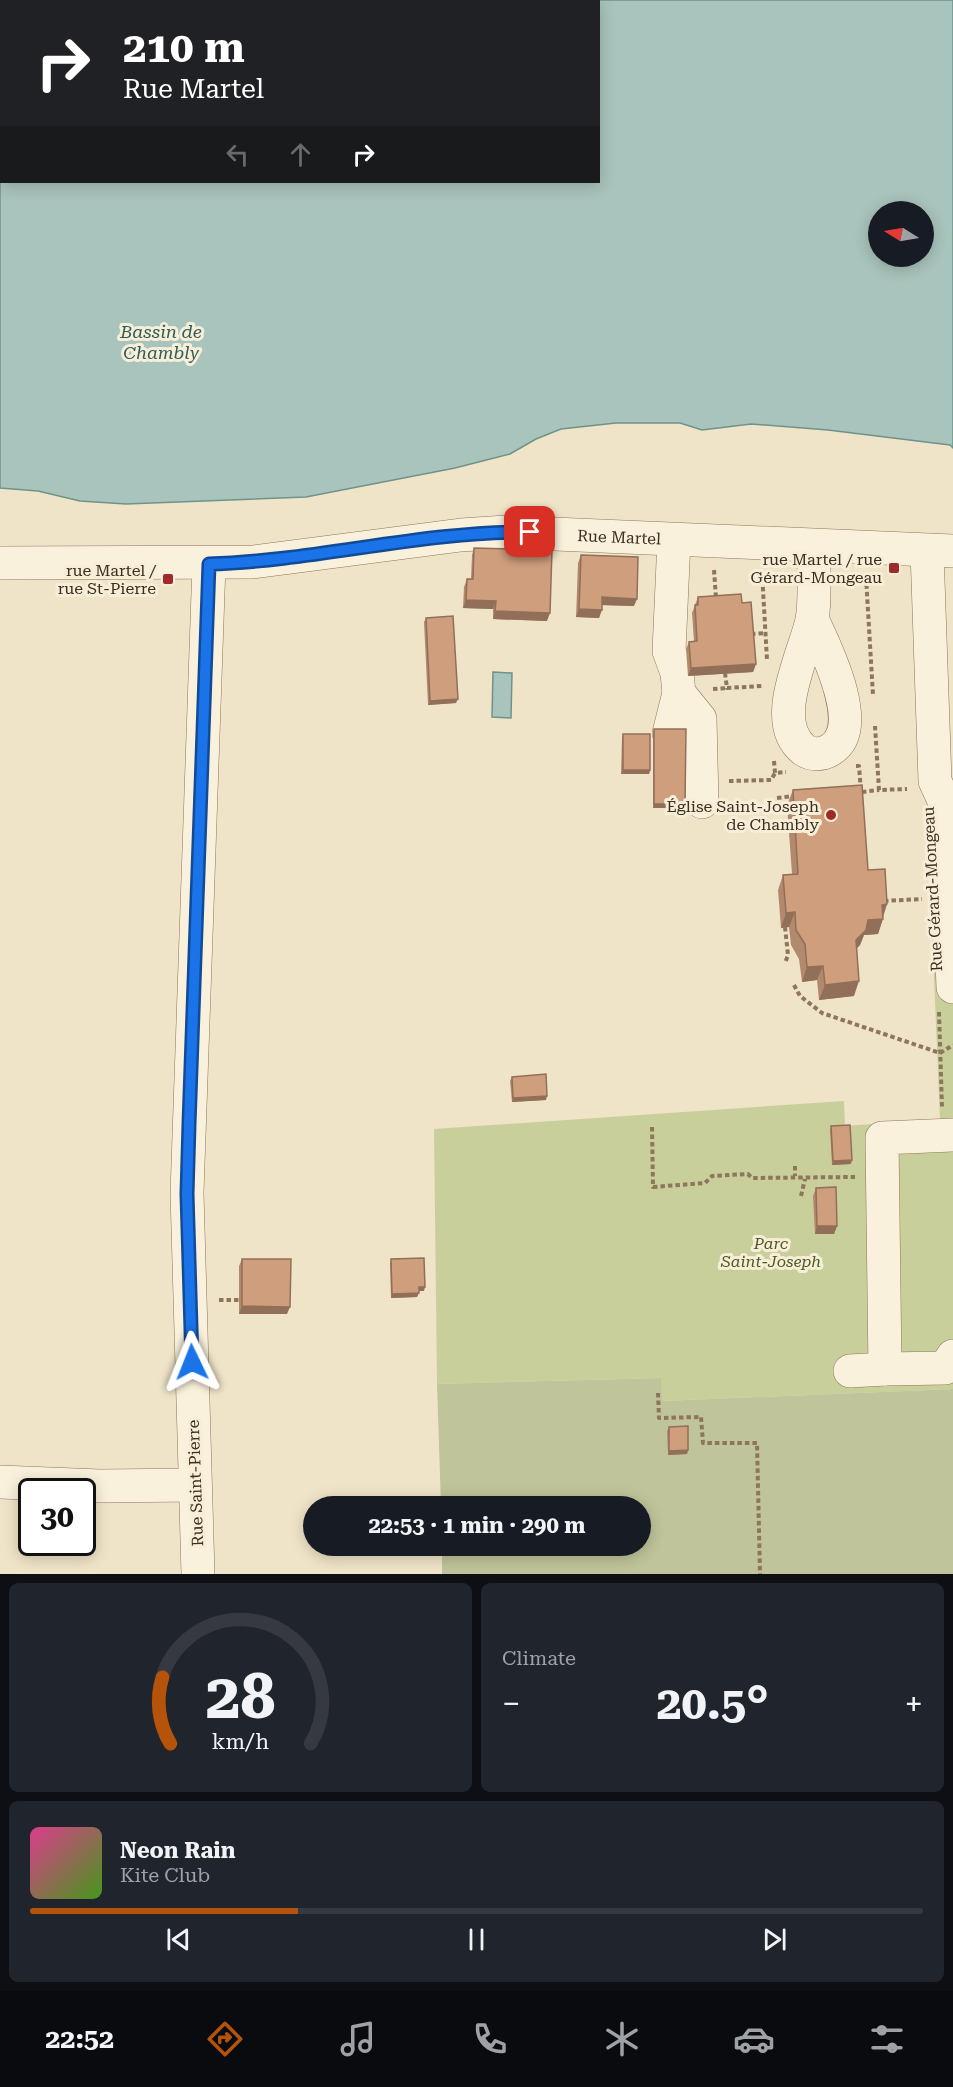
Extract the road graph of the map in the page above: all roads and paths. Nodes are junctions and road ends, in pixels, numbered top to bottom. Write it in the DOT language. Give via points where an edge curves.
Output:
graph roads {
  1 [pos="674,540"];
  2 [pos="814,547"];
  3 [pos="940,551"];
  4 [pos="0,562"];
  5 [pos="714,562"];
  6 [pos="209,564"];
  7 [pos="866,571"];
  8 [pos="716,603"];
  9 [pos="812,619"];
  10 [pos="765,633"];
  11 [pos="750,634"];
  12 [pos="725,673"];
  13 [pos="768,686"];
  14 [pos="679,693"];
  15 [pos="874,698"];
  16 [pos="875,721"];
  17 [pos="669,733"];
  18 [pos="775,773"];
  19 [pos="734,780"];
  20 [pos="861,792"];
  21 [pos="849,793"];
  22 [pos="937,795"];
  23 [pos="796,796"];
  24 [pos="777,798"];
  25 [pos="702,802"];
  26 [pos="924,899"];
  27 [pos="880,902"];
  28 [pos="785,927"];
  29 [pos="786,963"];
  30 [pos="794,985"];
  31 [pos="946,997"];
  32 [pos="953,1046"];
  33 [pos="940,1053"];
  34 [pos="948,1123"];
  35 [pos="652,1127"];
  36 [pos="795,1166"];
  37 [pos="795,1176"];
  38 [pos="846,1177"];
  39 [pos="822,1178"];
  40 [pos="805,1179"];
  41 [pos="823,1187"];
  42 [pos="801,1196"];
  43 [pos="217,1300"];
  44 [pos="239,1300"];
  45 [pos="953,1356"];
  46 [pos="885,1369"];
  47 [pos="850,1371"];
  48 [pos="658,1393"];
  49 [pos="0,1482"];
  50 [pos="195,1485"];
  51 [pos="198,1574"];
  52 [pos="760,1574"];
  1 -- 2 [label="street, Rue Martel"];
  1 -- 6 [label="street, Rue Martel" via="483,532 289,559"];
  1 -- 14 [label="street" via="669,651"];
  2 -- 3 [label="street, Rue Martel"];
  2 -- 9 [label="street"];
  3 -- 22 [label="street, Rue Gérard-Mongeau"];
  4 -- 6 [label="street, Rue Martel"];
  5 -- 8 [label="path"];
  6 -- 50 [label="street, Rue Saint-Pierre" via="187,1194"];
  7 -- 15 [label="path"];
  10 -- 11 [label="path"];
  12 -- 13 [label="path" via="727,688"];
  14 -- 17 [label="street"];
  14 -- 25 [label="street" via="700,719"];
  16 -- 22 [label="path, Rue Gérard-Mongeau" via="879,790"];
  18 -- 19 [label="path" via="771,780"];
  20 -- 21 [label="path"];
  22 -- 31 [label="street"];
  23 -- 24 [label="path"];
  26 -- 27 [label="path"];
  28 -- 29 [label="path"];
  30 -- 33 [label="path" via="800,996 822,1013"];
  31 -- 33 [label="path"];
  32 -- 33 [label="path"];
  33 -- 34 [label="path"];
  34 -- 46 [label="street" via="882,1138"];
  35 -- 37 [label="path" via="653,1187 705,1183 712,1176"];
  36 -- 37 [label="path"];
  37 -- 40 [label="path"];
  38 -- 39 [label="path"];
  39 -- 40 [label="path"];
  39 -- 41 [label="path"];
  40 -- 42 [label="path"];
  43 -- 44 [label="path"];
  45 -- 46 [label="street" via="945,1368"];
  46 -- 47 [label="street"];
  48 -- 52 [label="path" via="659,1418 701,1418 703,1443 757,1443"];
  49 -- 50 [label="street"];
  50 -- 51 [label="street, Rue Saint-Pierre"];
}
